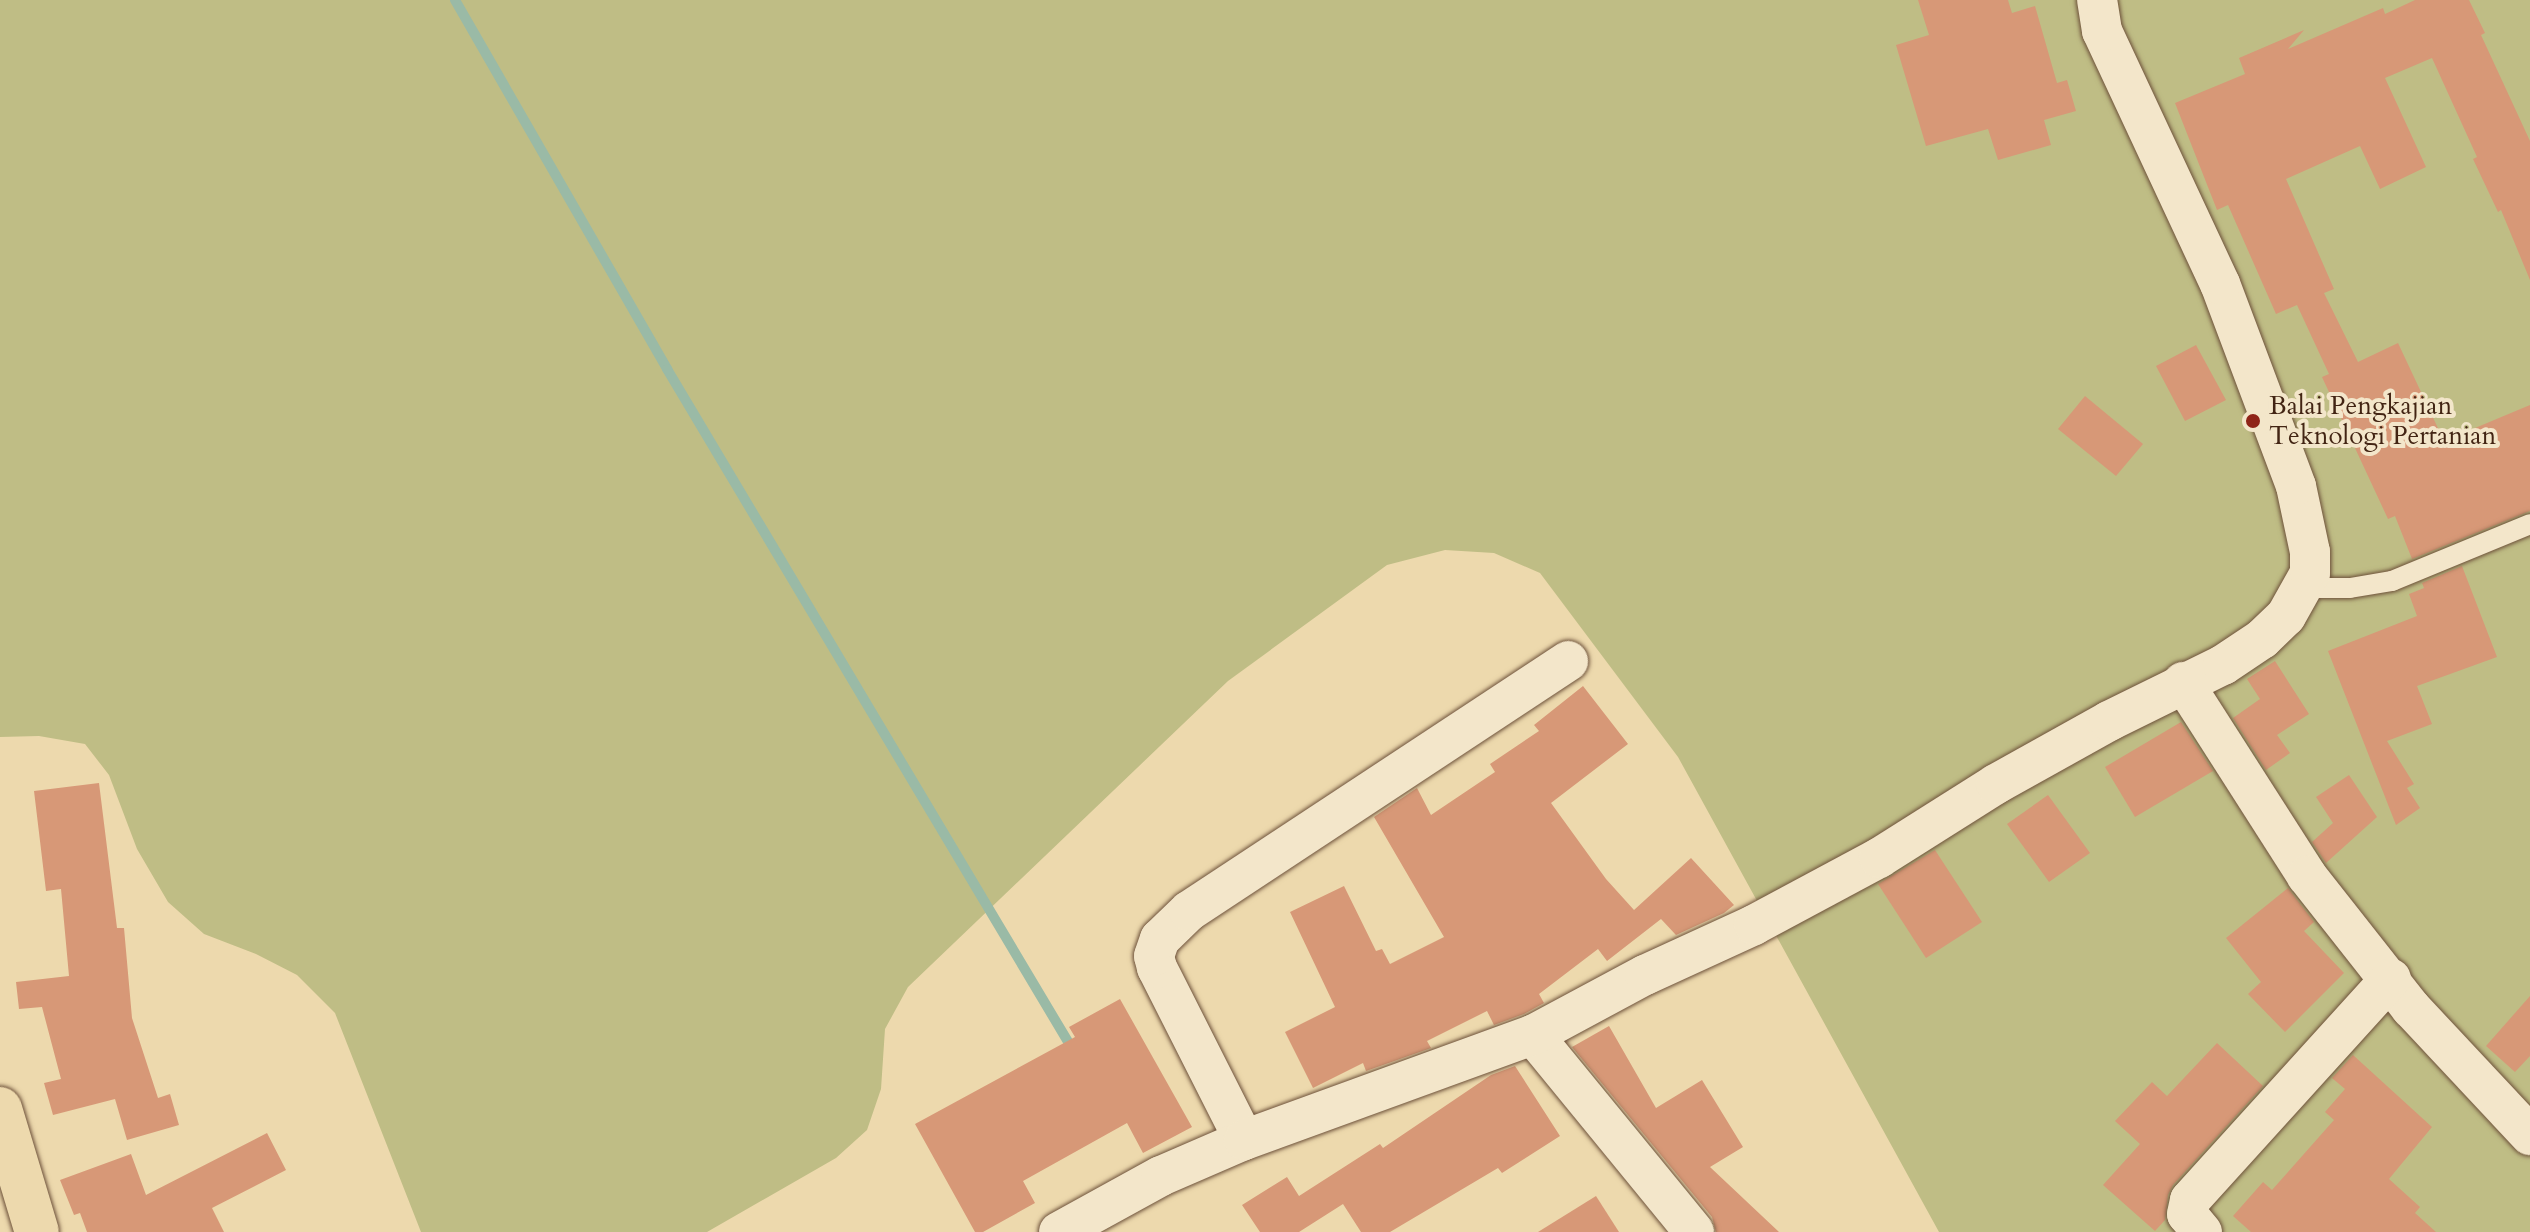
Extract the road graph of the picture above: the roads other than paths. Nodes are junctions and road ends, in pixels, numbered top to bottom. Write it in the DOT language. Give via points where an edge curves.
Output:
graph roads {
  1 [pos="2097,0"];
  2 [pos="2530,524"];
  3 [pos="2305,588"];
  4 [pos="1568,661"];
  5 [pos="2183,682"];
  6 [pos="2391,978"];
  7 [pos="1533,1035"];
  8 [pos="0,1109"];
  9 [pos="2530,1135"];
  10 [pos="1244,1140"];
  11 [pos="37,1232"];
  12 [pos="1059,1232"];
  13 [pos="1694,1232"];
  14 [pos="2202,1232"];
  1 -- 3 [label="street" via="2102,31 2220,284 2296,486 2310,552"];
  2 -- 3 [label="lane" via="2392,581"];
  3 -- 5 [label="street" via="2262,639 2223,665"];
  4 -- 10 [label="street" via="1189,911 1160,939 1154,956 1157,968"];
  5 -- 6 [label="street" via="2307,876"];
  5 -- 7 [label="street" via="1996,784 1879,858"];
  6 -- 9 [label="street" via="2411,1008"];
  6 -- 14 [label="street" via="2190,1200 2187,1214"];
  7 -- 10 [label="street"];
  7 -- 13 [label="street"];
  8 -- 11 [label="main road"];
  10 -- 12 [label="street" via="1161,1176"];
}
